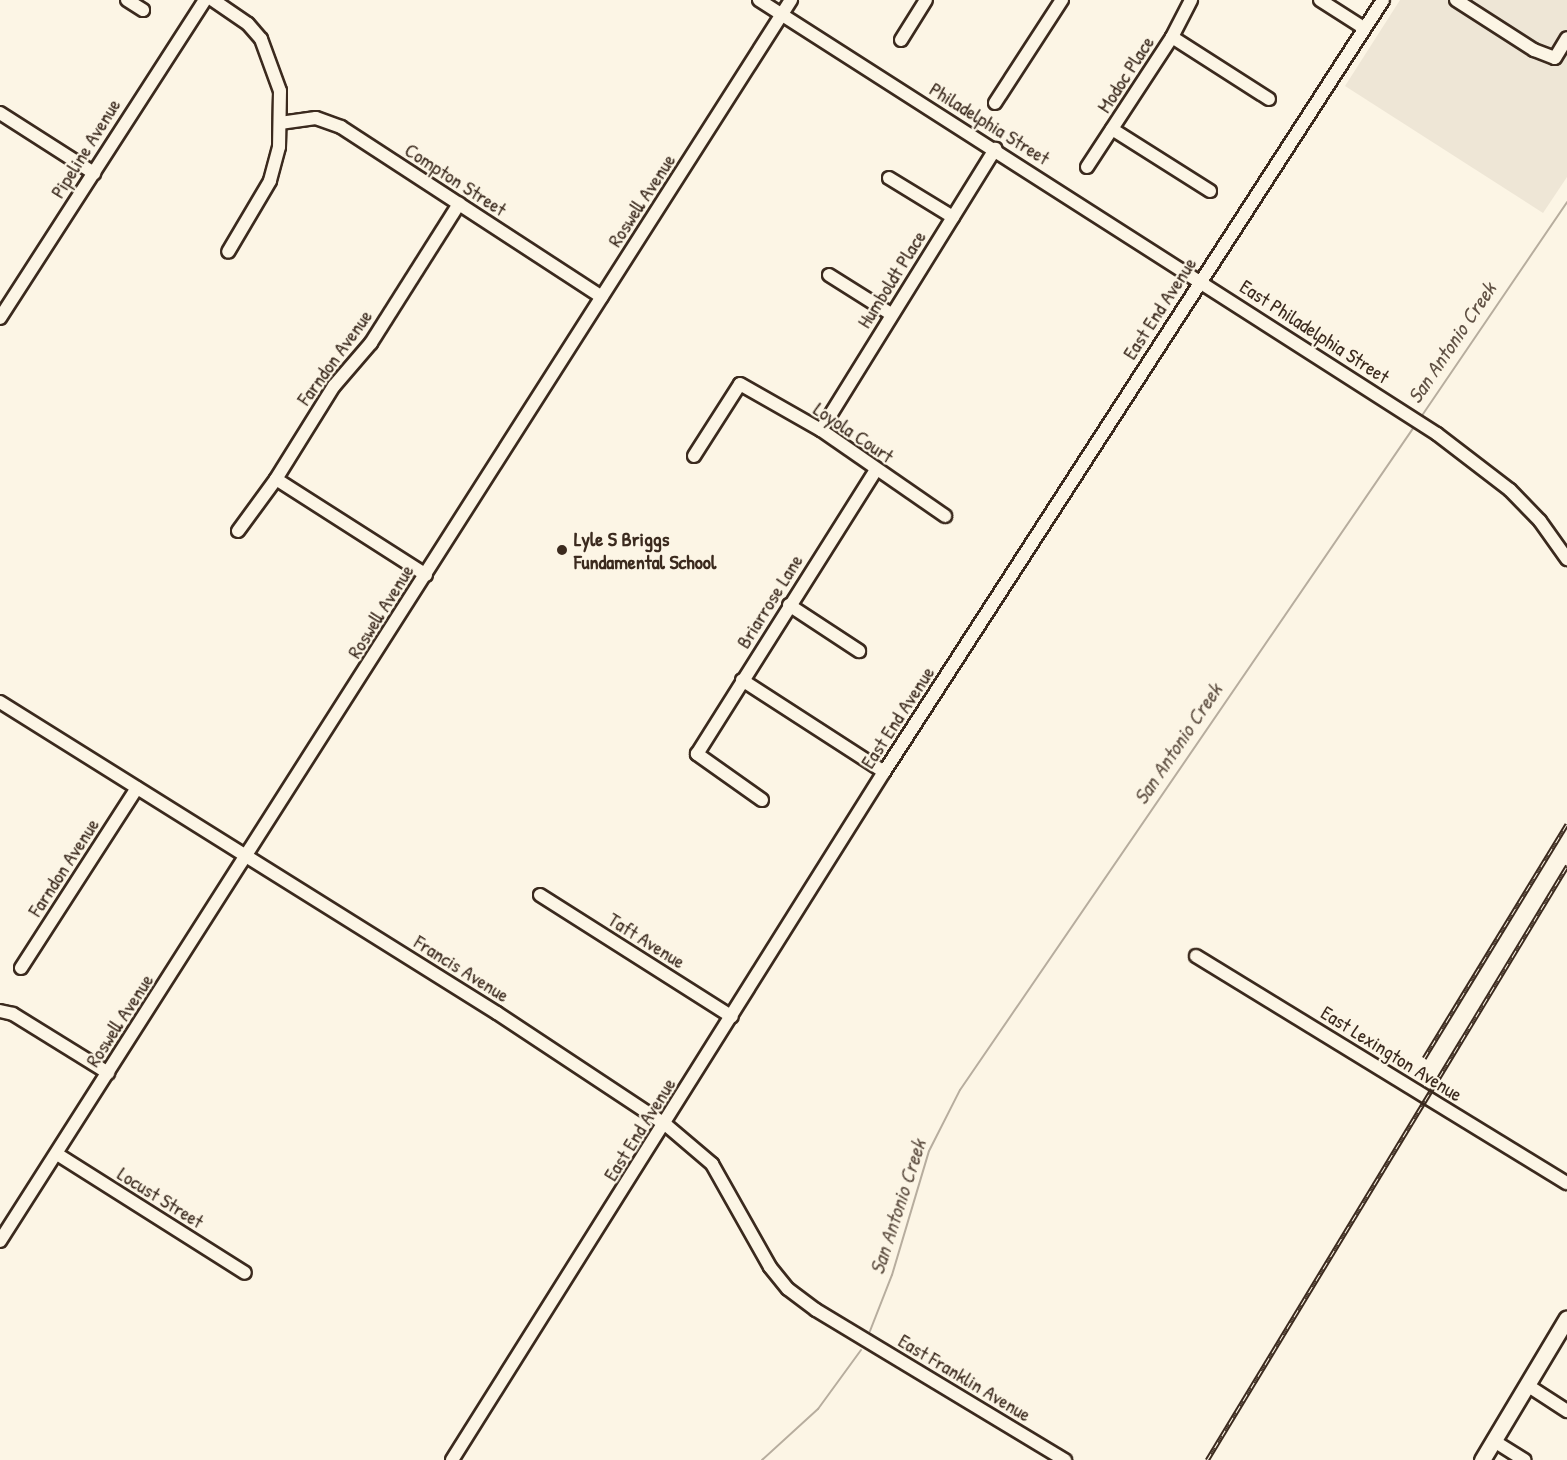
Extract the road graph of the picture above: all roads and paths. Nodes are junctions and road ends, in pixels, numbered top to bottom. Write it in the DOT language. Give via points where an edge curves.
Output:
graph roads {
  1 [pos="127,0"];
  2 [pos="205,0"];
  3 [pos="213,0"];
  4 [pos="759,0"];
  5 [pos="791,0"];
  6 [pos="926,0"];
  7 [pos="1062,0"];
  8 [pos="1191,0"];
  9 [pos="1320,0"];
  10 [pos="1383,0"];
  11 [pos="1456,0"];
  12 [pos="143,10"];
  13 [pos="782,15"];
  14 [pos="1364,28"];
  15 [pos="1172,37"];
  16 [pos="1567,38"];
  17 [pos="901,40"];
  18 [pos="1269,99"];
  19 [pos="995,103"];
  20 [pos="0,113"];
  21 [pos="280,123"];
  22 [pos="1112,129"];
  23 [pos="995,149"];
  24 [pos="1087,167"];
  25 [pos="94,172"];
  26 [pos="890,178"];
  27 [pos="1210,191"];
  28 [pos="459,204"];
  29 [pos="953,217"];
  30 [pos="228,252"];
  31 [pos="829,275"];
  32 [pos="1200,280"];
  33 [pos="602,297"];
  34 [pos="891,314"];
  35 [pos="0,318"];
  36 [pos="821,430"];
  37 [pos="693,456"];
  38 [pos="876,470"];
  39 [pos="276,479"];
  40 [pos="945,516"];
  41 [pos="238,531"];
  42 [pos="1567,559"];
  43 [pos="426,574"];
  44 [pos="789,605"];
  45 [pos="860,651"];
  46 [pos="742,680"];
  47 [pos="0,702"];
  48 [pos="884,772"];
  49 [pos="136,788"];
  50 [pos="762,800"];
  51 [pos="247,857"];
  52 [pos="540,895"];
  53 [pos="1196,956"];
  54 [pos="21,968"];
  55 [pos="0,1011"];
  56 [pos="732,1017"];
  57 [pos="108,1073"];
  58 [pos="665,1125"];
  59 [pos="57,1154"];
  60 [pos="1567,1183"];
  61 [pos="0,1241"];
  62 [pos="245,1273"];
  63 [pos="1567,1318"];
  64 [pos="845,1328"];
  65 [pos="1527,1384"];
  66 [pos="1567,1410"];
  67 [pos="1494,1441"];
  68 [pos="452,1460"];
  69 [pos="1065,1460"];
  70 [pos="1482,1460"];
  71 [pos="1526,1460"];
  1 -- 12 [label="street"];
  2 -- 25 [label="street, Pipeline Avenue"];
  3 -- 21 [label="street" via="248,24 261,39 280,91"];
  4 -- 13 [label="street, Philadelphia Street"];
  5 -- 13 [label="street, Roswell Avenue"];
  6 -- 17 [label="street"];
  7 -- 19 [label="street"];
  8 -- 15 [label="street, Modoc Place"];
  9 -- 14 [label="street"];
  10 -- 14 [label="street, East End Avenue"];
  11 -- 16 [label="street" via="1534,50 1554,58"];
  13 -- 23 [label="street, Philadelphia Street"];
  13 -- 33 [label="street, Roswell Avenue"];
  14 -- 32 [label="street, East End Avenue"];
  15 -- 18 [label="street"];
  15 -- 22 [label="street, Modoc Place"];
  20 -- 25 [label="street"];
  21 -- 28 [label="street, Compton Street" via="316,118 341,127"];
  21 -- 30 [label="street" via="270,181"];
  22 -- 24 [label="street, Modoc Place"];
  22 -- 27 [label="street"];
  23 -- 29 [label="street, Humboldt Place"];
  23 -- 32 [label="street, Philadelphia Street"];
  25 -- 35 [label="street, Pipeline Avenue"];
  26 -- 29 [label="street"];
  28 -- 33 [label="street, Compton Street"];
  28 -- 39 [label="street, Farndon Avenue" via="370,343 333,386"];
  29 -- 34 [label="street, Humboldt Place"];
  31 -- 34 [label="street"];
  32 -- 42 [label="street, East Philadelphia Street" via="1479,464 1540,521"];
  32 -- 48 [label="street, East End Avenue"];
  33 -- 43 [label="street, Roswell Avenue"];
  34 -- 36 [label="street, Humboldt Place"];
  36 -- 37 [label="street, Loyola Court" via="740,384"];
  36 -- 38 [label="street, Loyola Court"];
  38 -- 40 [label="street, Loyola Court"];
  38 -- 44 [label="street, Briarrose Lane"];
  39 -- 41 [label="street, Farndon Avenue"];
  39 -- 43 [label="street"];
  43 -- 51 [label="street, Roswell Avenue"];
  44 -- 45 [label="street"];
  44 -- 46 [label="street, Briarrose Lane"];
  46 -- 48 [label="street"];
  46 -- 50 [label="street, Briarrose Lane" via="697,754"];
  47 -- 49 [label="street, Francis Avenue"];
  48 -- 56 [label="street, East End Avenue"];
  49 -- 51 [label="street, Francis Avenue"];
  49 -- 54 [label="street, Farndon Avenue"];
  51 -- 57 [label="street, Roswell Avenue"];
  51 -- 58 [label="street, Francis Avenue" via="490,1009"];
  52 -- 56 [label="street, Taft Avenue"];
  53 -- 60 [label="street, East Lexington Avenue"];
  55 -- 57 [label="street" via="13,1014"];
  56 -- 58 [label="street, East End Avenue"];
  57 -- 59 [label="street, Roswell Avenue"];
  58 -- 64 [label="street, Francis Avenue" via="712,1164 770,1267 788,1289"];
  58 -- 68 [label="street, East End Avenue"];
  59 -- 61 [label="street, Roswell Avenue"];
  59 -- 62 [label="street, Locust Street"];
  63 -- 65 [label="main road"];
  64 -- 69 [label="street, East Franklin Avenue"];
  65 -- 66 [label="street"];
  65 -- 67 [label="main road"];
  67 -- 70 [label="main road"];
  67 -- 71 [label="street"];
}
